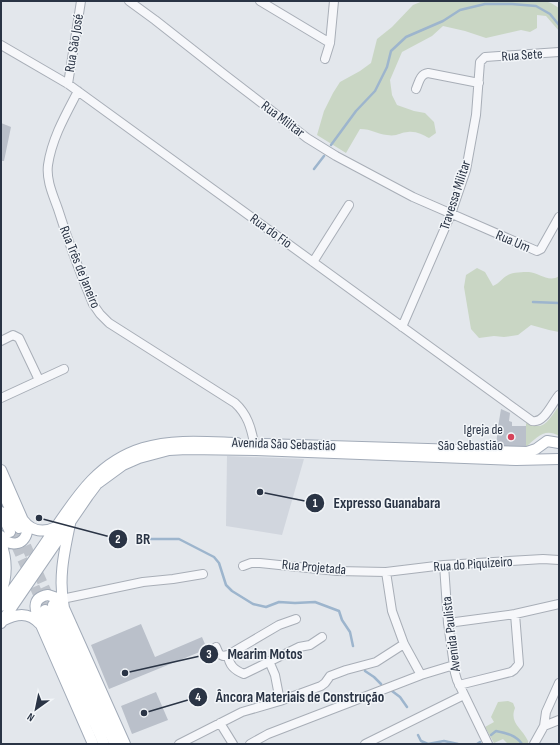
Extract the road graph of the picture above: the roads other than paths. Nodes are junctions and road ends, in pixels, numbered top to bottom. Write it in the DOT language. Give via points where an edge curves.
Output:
graph roads {
  1 [pos="81,1"];
  2 [pos="129,1"];
  3 [pos="260,1"];
  4 [pos="334,1"];
  5 [pos="330,43"];
  6 [pos="1,45"];
  7 [pos="559,52"];
  8 [pos="485,57"];
  9 [pos="325,59"];
  10 [pos="479,83"];
  11 [pos="68,84"];
  12 [pos="416,89"];
  13 [pos="78,91"];
  14 [pos="349,205"];
  15 [pos="451,214"];
  16 [pos="559,217"];
  17 [pos="313,262"];
  18 [pos="402,327"];
  19 [pos="1,341"];
  20 [pos="64,369"];
  21 [pos="39,380"];
  22 [pos="559,395"];
  23 [pos="1,398"];
  24 [pos="254,443"];
  25 [pos="542,444"];
  26 [pos="558,446"];
  27 [pos="553,460"];
  28 [pos="1,470"];
  29 [pos="1,489"];
  30 [pos="1,512"];
  31 [pos="22,518"];
  32 [pos="72,518"];
  33 [pos="56,527"];
  34 [pos="10,532"];
  35 [pos="1,543"];
  36 [pos="559,560"];
  37 [pos="444,565"];
  38 [pos="243,566"];
  39 [pos="386,572"];
  40 [pos="203,574"];
  41 [pos="1,593"];
  42 [pos="63,603"];
  43 [pos="559,604"];
  44 [pos="1,606"];
  45 [pos="514,614"];
  46 [pos="296,619"];
  47 [pos="1,622"];
  48 [pos="448,623"];
  49 [pos="40,626"];
  50 [pos="322,637"];
  51 [pos="404,644"];
  52 [pos="216,647"];
  53 [pos="228,655"];
  54 [pos="269,660"];
  55 [pos="454,665"];
  56 [pos="421,676"];
  57 [pos="559,682"];
  58 [pos="459,685"];
  59 [pos="464,695"];
  60 [pos="280,701"];
  61 [pos="559,720"];
  62 [pos="220,722"];
  63 [pos="544,726"];
  64 [pos="93,744"];
  65 [pos="104,744"];
  66 [pos="115,744"];
  67 [pos="125,744"];
  68 [pos="179,744"];
  69 [pos="234,744"];
  70 [pos="250,744"];
  71 [pos="366,744"];
  72 [pos="488,744"];
  73 [pos="534,744"];
  1 -- 11 [label="street, Rua São José"];
  2 -- 15 [label="street, Rua Militar" via="308,138 413,197"];
  3 -- 5 [label="street"];
  4 -- 5 [label="street"];
  5 -- 9 [label="street"];
  6 -- 11 [label="street, Rua do Fio"];
  7 -- 8 [label="street, Rua Sete"];
  8 -- 10 [label="street, Travessa Militar" via="480,62"];
  10 -- 12 [label="street" via="428,73 421,76"];
  10 -- 15 [label="street, Travessa Militar" via="466,170"];
  11 -- 13 [label="street, Rua do Fio"];
  13 -- 17 [label="street, Rua do Fio"];
  13 -- 24 [label="street, Rua Três de Janeiro" via="59,129 48,166 50,184 63,226 93,304 109,323 235,403 250,423"];
  14 -- 17 [label="street"];
  15 -- 16 [label="street, Rua Um" via="537,251 542,249"];
  15 -- 18 [label="street, Travessa Militar"];
  17 -- 18 [label="street, Rua do Fio"];
  18 -- 22 [label="street, Rua do Fio" via="532,421 538,422"];
  19 -- 21 [label="street" via="13,335 19,338"];
  20 -- 21 [label="street"];
  21 -- 23 [label="street"];
  24 -- 25 [label="main road, Avenida São Sebastião" via="523,452 533,450"];
  24 -- 33 [label="main road, Avenida São Sebastião" via="172,443 130,453 91,479"];
  25 -- 26 [label="main road" via="547,441"];
  25 -- 27 [label="main road" via="540,449 543,458"];
  26 -- 27 [label="main road" via="557,457"];
  27 -- 32 [label="main road, Avenida São Sebastião" via="256,450 169,450 139,458 110,474 97,484"];
  28 -- 31 [label="main road"];
  29 -- 34 [label="main road"];
  30 -- 34 [label="main road"];
  31 -- 33 [label="main road" via="28,526 38,530"];
  31 -- 34 [label="main road" via="27,532 22,541 11,544 4,540"];
  32 -- 42 [label="main road" via="61,569"];
  32 -- 47 [label="main road, Avenida São Sebastião"];
  33 -- 44 [label="main road, Avenida São Sebastião"];
  35 -- 41 [label="main road" via="6,570"];
  36 -- 37 [label="street, Rua do Piquizeiro"];
  37 -- 39 [label="street, Rua do Piquizeiro"];
  37 -- 48 [label="street, Avenida Paulista"];
  38 -- 39 [label="street, Rua Projetada" via="260,563 337,571"];
  39 -- 51 [label="street" via="392,611"];
  40 -- 42 [label="street" via="143,582"];
  42 -- 49 [label="main road" via="48,595 40,598 35,608"];
  42 -- 67 [label="main road"];
  43 -- 45 [label="street"];
  45 -- 48 [label="street"];
  45 -- 58 [label="street" via="518,667 511,672"];
  46 -- 53 [label="street" via="280,625"];
  47 -- 49 [label="main road" via="23,614 34,619"];
  48 -- 55 [label="street, Avenida Paulista"];
  49 -- 64 [label="main road"];
  50 -- 54 [label="street" via="310,645"];
  51 -- 56 [label="street"];
  51 -- 60 [label="street" via="376,662 330,676 321,686"];
  52 -- 53 [label="street" via="223,656"];
  53 -- 54 [label="street" via="233,668 244,674"];
  54 -- 60 [label="street"];
  55 -- 56 [label="street"];
  55 -- 58 [label="street, Avenida Paulista"];
  56 -- 70 [label="street" via="268,734"];
  57 -- 63 [label="street" via="546,712"];
  58 -- 59 [label="street, Avenida Paulista"];
  59 -- 71 [label="street"];
  59 -- 72 [label="street, Avenida Paulista"];
  60 -- 62 [label="street" via="242,712"];
  61 -- 63 [label="street"];
  62 -- 68 [label="street"];
  62 -- 69 [label="street"];
  63 -- 73 [label="street"];
  65 -- 66 [label="main road" via="49,607"];
}
